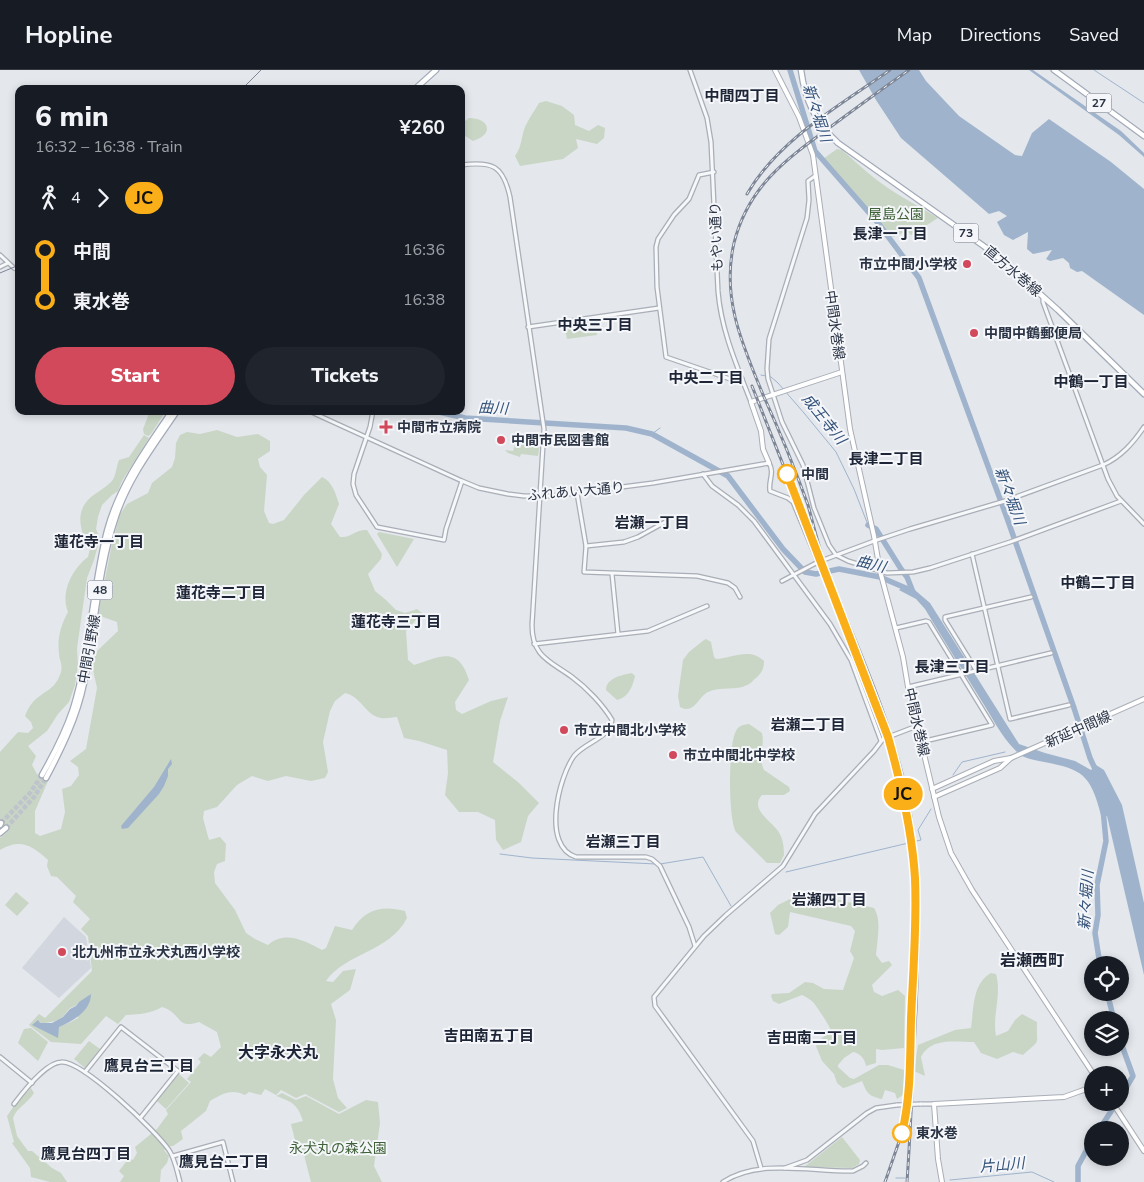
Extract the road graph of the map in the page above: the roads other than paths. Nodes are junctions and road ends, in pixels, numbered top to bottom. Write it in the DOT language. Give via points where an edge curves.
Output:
graph roads {
  1 [pos="436,70"];
  2 [pos="690,70"];
  3 [pos="775,70"];
  4 [pos="801,70"];
  5 [pos="1054,70"];
  6 [pos="419,85"];
  7 [pos="1144,136"];
  8 [pos="465,165"];
  9 [pos="714,172"];
  10 [pos="815,176"];
  11 [pos="0,255"];
  12 [pos="8,263"];
  13 [pos="0,267"];
  14 [pos="15,267"];
  15 [pos="1044,296"];
  16 [pos="659,308"];
  17 [pos="528,327"];
  18 [pos="842,372"];
  19 [pos="742,379"];
  20 [pos="773,394"];
  21 [pos="1144,394"];
  22 [pos="751,402"];
  23 [pos="169,415"];
  24 [pos="174,415"];
  25 [pos="318,415"];
  26 [pos="372,415"];
  27 [pos="1144,427"];
  28 [pos="367,437"];
  29 [pos="768,464"];
  30 [pos="1103,466"];
  31 [pos="703,474"];
  32 [pos="462,481"];
  33 [pos="577,493"];
  34 [pos="541,496"];
  35 [pos="1121,501"];
  36 [pos="667,521"];
  37 [pos="1144,524"];
  38 [pos="874,541"];
  39 [pos="586,546"];
  40 [pos="972,554"];
  41 [pos="836,555"];
  42 [pos="816,563"];
  43 [pos="881,573"];
  44 [pos="612,574"];
  45 [pos="794,575"];
  46 [pos="782,581"];
  47 [pos="740,597"];
  48 [pos="1031,597"];
  49 [pos="707,606"];
  50 [pos="985,607"];
  51 [pos="896,628"];
  52 [pos="618,634"];
  53 [pos="534,644"];
  54 [pos="1051,653"];
  55 [pos="998,665"];
  56 [pos="975,670"];
  57 [pos="962,674"];
  58 [pos="908,687"];
  59 [pos="1144,699"];
  60 [pos="1069,705"];
  61 [pos="917,726"];
  62 [pos="881,741"];
  63 [pos="921,742"];
  64 [pos="1011,758"];
  65 [pos="932,789"];
  66 [pos="934,797"];
  67 [pos="6,828"];
  68 [pos="0,833"];
  69 [pos="695,946"];
  70 [pos="0,1056"];
  71 [pos="1088,1066"];
  72 [pos="85,1072"];
  73 [pos="32,1084"];
  74 [pos="1084,1090"];
  75 [pos="14,1104"];
  76 [pos="934,1104"];
  77 [pos="1118,1111"];
  78 [pos="141,1118"];
  79 [pos="1144,1151"];
  80 [pos="173,1156"];
  81 [pos="866,1163"];
  82 [pos="761,1168"];
  83 [pos="780,1169"];
  84 [pos="180,1182"];
  85 [pos="233,1182"];
  86 [pos="723,1182"];
  87 [pos="942,1182"];
  1 -- 6 [label="main road"];
  2 -- 9 [label="street, もやい通り" via="707,118"];
  3 -- 10 [label="main road, 中間水巻線" via="811,148"];
  4 -- 15 [label="main road, 直方水巻線 / 73" via="808,102 828,133 985,247"];
  5 -- 7 [label="main road, 27"];
  8 -- 17 [label="street" via="491,165 499,170 506,182"];
  9 -- 16 [label="street" via="699,174 689,199 658,239"];
  9 -- 19 [label="street, もやい通り" via="719,303 728,344"];
  10 -- 18 [label="main road, 中間水巻線"];
  10 -- 20 [label="street" via="808,181 807,218 769,339 767,370"];
  11 -- 12 [label="street"];
  12 -- 13 [label="street"];
  12 -- 14 [label="street"];
  15 -- 21 [label="main road, 直方水巻線 / 73"];
  15 -- 30 [label="street" via="1043,302"];
  16 -- 17 [label="street"];
  16 -- 19 [label="street" via="666,357 730,379"];
  17 -- 34 [label="street" via="544,428"];
  18 -- 20 [label="main road"];
  18 -- 38 [label="main road, 中間水巻線" via="850,429"];
  19 -- 22 [label="street, もやい通り"];
  20 -- 22 [label="main road"];
  20 -- 41 [label="street" via="786,431 804,465 814,508"];
  22 -- 29 [label="main road"];
  23 -- 24 [label="main road, 中間引野線 / 48" via="135,466 113,513 76,697 44,776 64,743 80,700 116,516 138,469"];
  25 -- 28 [label="street, ふれあい大通り"];
  26 -- 28 [label="street"];
  27 -- 30 [label="street" via="1128,449"];
  28 -- 32 [label="street, ふれあい大通り"];
  28 -- 32 [label="street" via="353,484 356,495 377,527 444,540"];
  29 -- 31 [label="street, ふれあい大通り"];
  29 -- 42 [label="street" via="772,471 770,491 793,502"];
  30 -- 35 [label="street"];
  30 -- 38 [label="street" via="1004,502"];
  31 -- 33 [label="street, ふれあい大通り"];
  31 -- 45 [label="street" via="712,486 754,521"];
  32 -- 34 [label="street, ふれあい大通り" via="508,494"];
  33 -- 34 [label="street, ふれあい大通り"];
  33 -- 39 [label="street"];
  34 -- 53 [label="street" via="532,625"];
  35 -- 37 [label="street"];
  35 -- 40 [label="street"];
  36 -- 39 [label="street" via="624,542"];
  38 -- 41 [label="street"];
  38 -- 43 [label="main road, 中間水巻線"];
  39 -- 44 [label="street" via="584,572"];
  40 -- 43 [label="street" via="913,572"];
  40 -- 50 [label="street"];
  41 -- 42 [label="street"];
  41 -- 43 [label="street"];
  42 -- 45 [label="street"];
  43 -- 51 [label="main road, 中間水巻線"];
  44 -- 47 [label="street" via="702,576 728,583"];
  44 -- 52 [label="street"];
  45 -- 46 [label="street"];
  45 -- 62 [label="street" via="830,624 851,660"];
  48 -- 50 [label="street"];
  49 -- 52 [label="street" via="648,631"];
  50 -- 55 [label="street"];
  50 -- 56 [label="street" via="945,618"];
  51 -- 57 [label="street" via="929,622"];
  51 -- 58 [label="main road, 中間水巻線"];
  52 -- 53 [label="street"];
  53 -- 69 [label="street" via="549,662 586,689 612,720 608,732 581,749 568,766 555,820 558,840 568,853 576,857 646,857 655,860 689,927"];
  54 -- 55 [label="street"];
  55 -- 56 [label="street"];
  55 -- 60 [label="street" via="1010,719"];
  56 -- 57 [label="street"];
  57 -- 58 [label="street"];
  57 -- 63 [label="street" via="992,725"];
  58 -- 61 [label="main road, 中間水巻線"];
  59 -- 64 [label="main road, 新延中間線"];
  61 -- 62 [label="street"];
  61 -- 63 [label="main road, 中間水巻線"];
  62 -- 69 [label="street" via="815,814 784,866 726,914"];
  63 -- 65 [label="main road, 中間水巻線"];
  64 -- 65 [label="main road, 新延中間線" via="994,761"];
  64 -- 66 [label="main road, 新延中間線" via="1000,768"];
  65 -- 66 [label="main road, 中間水巻線"];
  66 -- 71 [label="main road, 中間水巻線" via="957,865"];
  67 -- 68 [label="main road"];
  69 -- 82 [label="street" via="654,997 654,1003 749,1134"];
  70 -- 73 [label="street"];
  72 -- 73 [label="street" via="70,1063 56,1063"];
  72 -- 78 [label="street"];
  72 -- 78 [label="street" via="121,1027 178,1071"];
  73 -- 75 [label="street"];
  74 -- 76 [label="main road" via="1064,1097"];
  76 -- 83 [label="street, bridge" via="876,1108 806,1160"];
  76 -- 87 [label="main road"];
  77 -- 79 [label="main road"];
  78 -- 80 [label="street"];
  80 -- 84 [label="street"];
  80 -- 85 [label="street" via="222,1142"];
  81 -- 83 [label="street" via="853,1171"];
  82 -- 83 [label="street"];
  82 -- 86 [label="street"];
}
